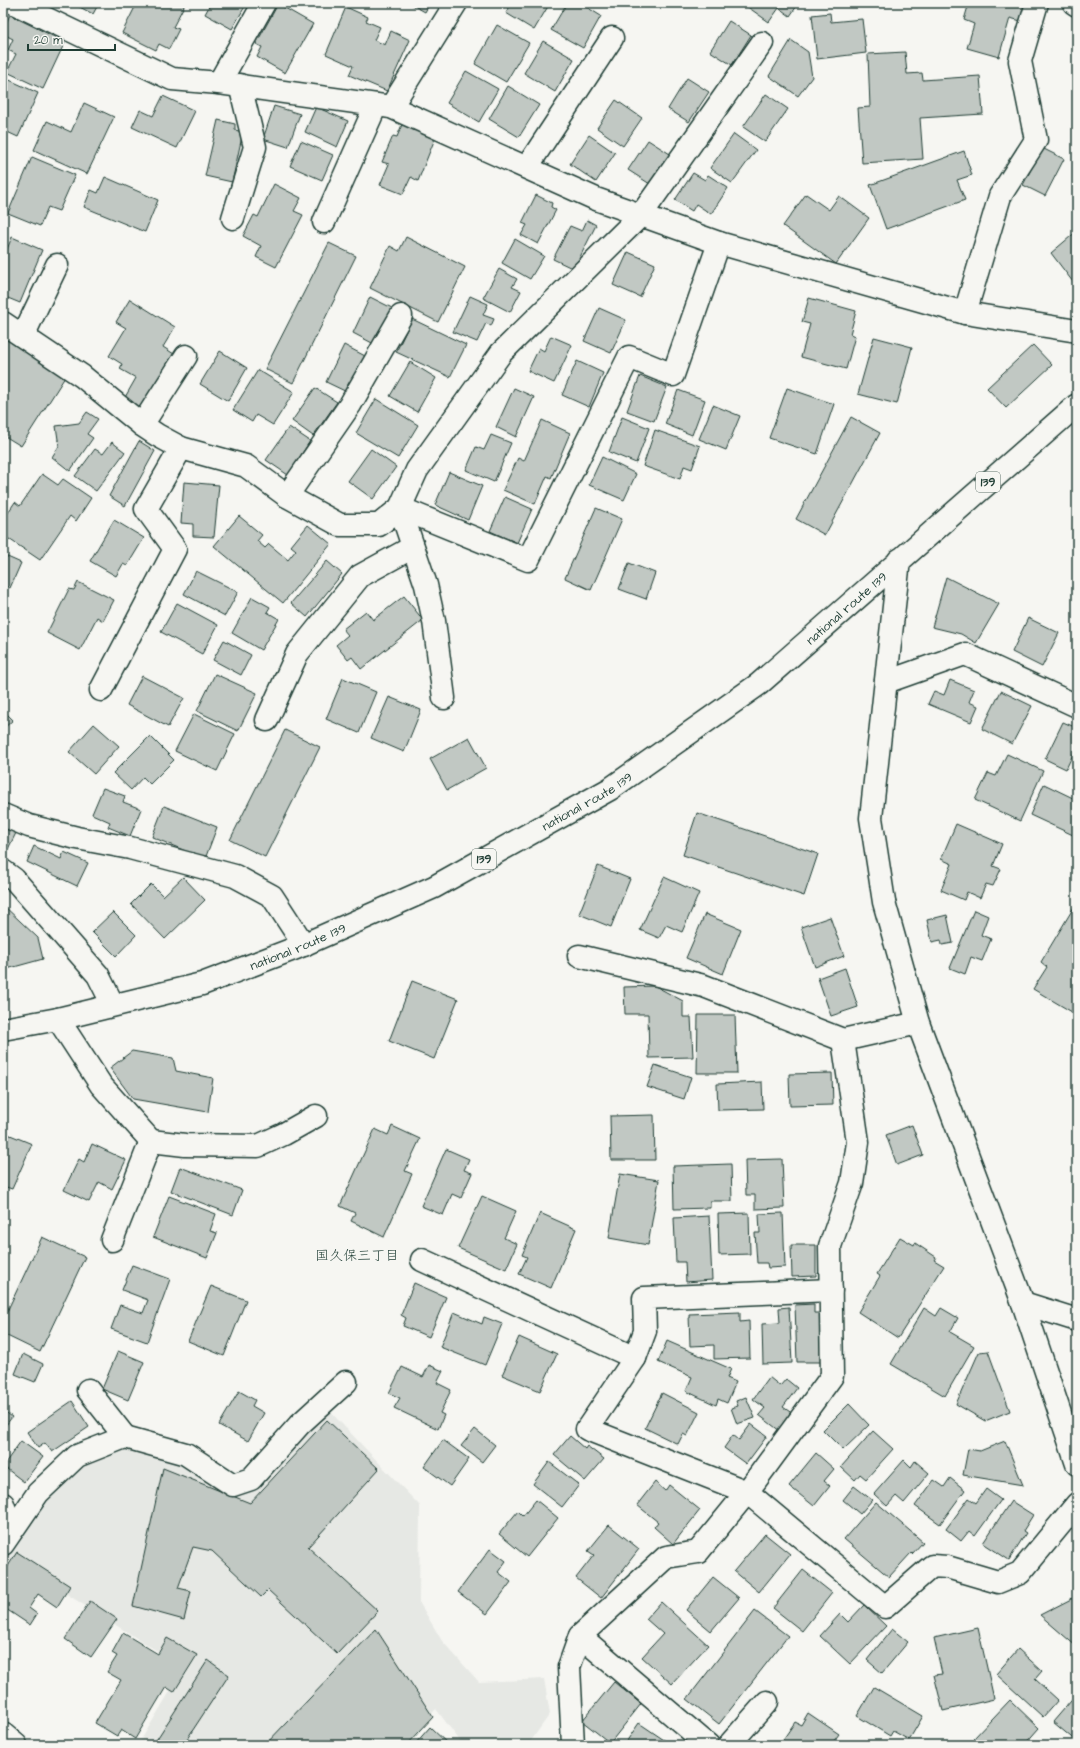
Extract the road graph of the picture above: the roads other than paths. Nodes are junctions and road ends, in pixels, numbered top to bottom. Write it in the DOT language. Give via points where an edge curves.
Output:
graph roads {
  1 [pos="264,3"];
  2 [pos="456,3"];
  3 [pos="1037,3"];
  4 [pos="1074,3"];
  5 [pos="20,4"];
  6 [pos="1077,5"];
  7 [pos="612,38"];
  8 [pos="762,43"];
  9 [pos="230,84"];
  10 [pos="384,106"];
  11 [pos="526,167"];
  12 [pos="641,215"];
  13 [pos="233,218"];
  14 [pos="324,222"];
  15 [pos="719,243"];
  16 [pos="57,265"];
  17 [pos="965,313"];
  18 [pos="401,316"];
  19 [pos="3,323"];
  20 [pos="1077,331"];
  21 [pos="23,336"];
  22 [pos="186,356"];
  23 [pos="1077,405"];
  24 [pos="142,425"];
  25 [pos="182,448"];
  26 [pos="286,496"];
  27 [pos="400,508"];
  28 [pos="413,547"];
  29 [pos="899,560"];
  30 [pos="886,682"];
  31 [pos="101,690"];
  32 [pos="444,698"];
  33 [pos="1077,706"];
  34 [pos="267,720"];
  35 [pos="3,815"];
  36 [pos="3,871"];
  37 [pos="304,945"];
  38 [pos="578,956"];
  39 [pos="113,1005"];
  40 [pos="58,1020"];
  41 [pos="918,1023"];
  42 [pos="3,1029"];
  43 [pos="843,1040"];
  44 [pos="316,1116"];
  45 [pos="151,1141"];
  46 [pos="112,1240"];
  47 [pos="422,1260"];
  48 [pos="831,1290"];
  49 [pos="1023,1303"];
  50 [pos="1077,1320"];
  51 [pos="635,1358"];
  52 [pos="346,1382"];
  53 [pos="88,1390"];
  54 [pos="125,1437"];
  55 [pos="1077,1464"];
  56 [pos="747,1492"];
  57 [pos="3,1504"];
  58 [pos="1077,1504"];
  59 [pos="8,1537"];
  60 [pos="580,1636"];
  61 [pos="767,1702"];
  62 [pos="3,1734"];
  63 [pos="16,1745"];
  64 [pos="573,1745"];
  65 [pos="708,1745"];
  66 [pos="729,1745"];
  1 -- 9 [label="main road"];
  2 -- 10 [label="main road"];
  3 -- 17 [label="main road" via="1020,61 1036,140 1000,196"];
  4 -- 6 [label="main road"];
  5 -- 9 [label="main road" via="172,79"];
  7 -- 11 [label="main road"];
  8 -- 12 [label="main road"];
  9 -- 10 [label="main road"];
  9 -- 13 [label="main road" via="255,147"];
  10 -- 11 [label="main road"];
  10 -- 14 [label="main road"];
  11 -- 12 [label="main road" via="596,199"];
  12 -- 15 [label="main road"];
  12 -- 27 [label="main road" via="501,353 417,470"];
  15 -- 17 [label="main road"];
  15 -- 27 [label="main road" via="673,375 629,357 528,560"];
  16 -- 21 [label="main road"];
  17 -- 20 [label="main road"];
  18 -- 26 [label="main road" via="350,405"];
  19 -- 21 [label="main road"];
  21 -- 24 [label="main road" via="82,376"];
  22 -- 24 [label="main road"];
  23 -- 29 [label="main road, national route 139 / 139"];
  24 -- 25 [label="main road"];
  25 -- 26 [label="main road" via="246,466"];
  25 -- 31 [label="main road" via="146,509 175,549"];
  26 -- 27 [label="main road" via="340,525 379,525"];
  27 -- 28 [label="main road"];
  28 -- 32 [label="main road" via="426,585 434,621"];
  28 -- 34 [label="main road" via="360,576 297,654"];
  29 -- 30 [label="main road"];
  29 -- 37 [label="main road, national route 139 / 139" via="759,684 610,788 434,887"];
  30 -- 33 [label="main road" via="965,654"];
  30 -- 41 [label="main road" via="871,818 884,902"];
  35 -- 37 [label="main road" via="29,826 130,848 235,876 272,896"];
  36 -- 39 [label="main road" via="14,879 98,975"];
  37 -- 39 [label="main road, national route 139 / 139" via="202,984"];
  38 -- 43 [label="main road" via="704,986"];
  39 -- 40 [label="main road, national route 139 / 139"];
  40 -- 42 [label="main road, national route 139 / 139"];
  40 -- 45 [label="main road" via="101,1086"];
  41 -- 43 [label="main road"];
  41 -- 49 [label="main road"];
  43 -- 48 [label="main road" via="858,1142 852,1183 830,1246"];
  44 -- 45 [label="main road" via="258,1146 185,1145"];
  45 -- 46 [label="main road"];
  47 -- 51 [label="main road"];
  48 -- 51 [label="main road" via="644,1298 645,1331"];
  48 -- 56 [label="main road" via="832,1376"];
  49 -- 50 [label="main road"];
  49 -- 55 [label="main road"];
  51 -- 56 [label="main road" via="587,1429"];
  52 -- 54 [label="main road" via="300,1424 251,1479 233,1485 186,1454"];
  53 -- 54 [label="main road"];
  54 -- 59 [label="main road" via="77,1456 51,1478"];
  56 -- 58 [label="main road" via="885,1607 932,1566 946,1567 998,1582 1020,1573"];
  56 -- 60 [label="main road" via="698,1552 666,1557"];
  57 -- 59 [label="main road"];
  60 -- 64 [label="main road" via="569,1667"];
  60 -- 65 [label="main road"];
  61 -- 66 [label="main road"];
  62 -- 63 [label="main road"];
}
